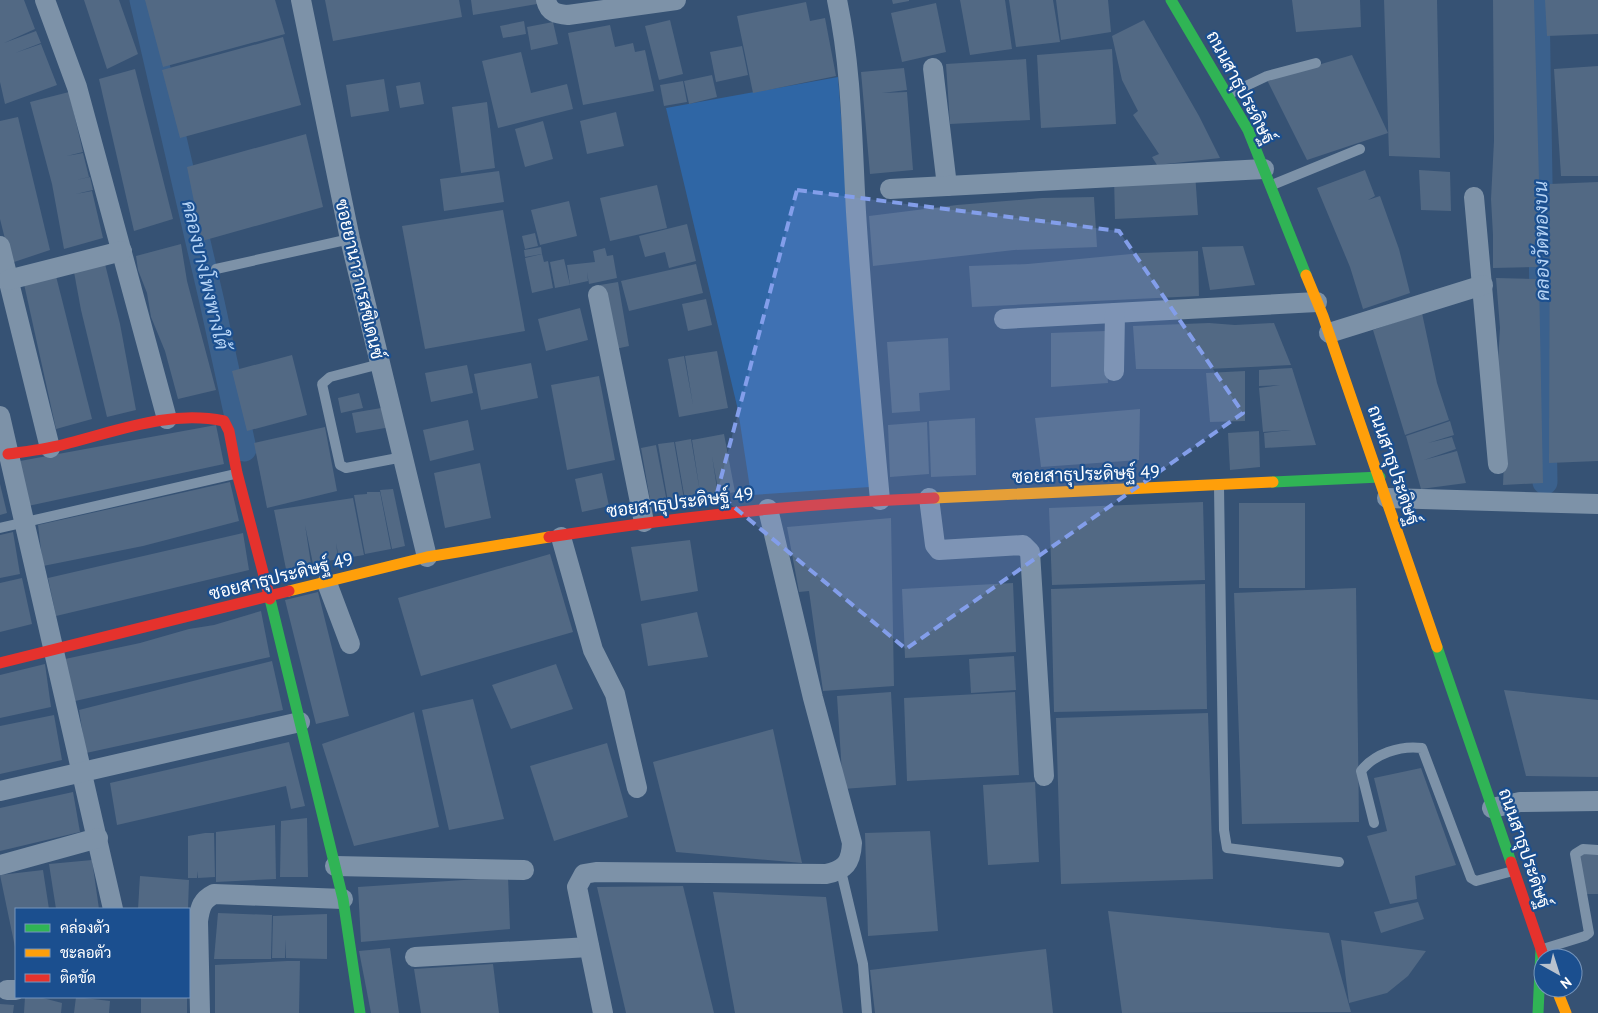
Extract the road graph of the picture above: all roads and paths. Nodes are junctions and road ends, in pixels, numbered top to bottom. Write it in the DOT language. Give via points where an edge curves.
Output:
graph roads {
  1 [pos="45,0"];
  2 [pos="300,0"];
  3 [pos="546,0"];
  4 [pos="676,0"];
  5 [pos="838,0"];
  6 [pos="1172,0"];
  7 [pos="1316,63"];
  8 [pos="933,68"];
  9 [pos="1229,94"];
  10 [pos="1360,148"];
  11 [pos="1267,178"];
  12 [pos="947,186"];
  13 [pos="890,188"];
  14 [pos="1474,197"];
  15 [pos="350,239"];
  16 [pos="0,246"];
  17 [pos="122,251"];
  18 [pos="216,269"];
  19 [pos="8,280"];
  20 [pos="1483,285"];
  21 [pos="598,295"];
  22 [pos="1318,302"];
  23 [pos="1115,313"];
  24 [pos="1004,319"];
  25 [pos="1329,333"];
  26 [pos="380,364"];
  27 [pos="1114,370"];
  28 [pos="0,416"];
  29 [pos="167,419"];
  30 [pos="50,448"];
  31 [pos="4,455"];
  32 [pos="402,457"];
  33 [pos="1498,464"];
  34 [pos="237,473"];
  35 [pos="1380,477"];
  36 [pos="1219,486"];
  37 [pos="929,498"];
  38 [pos="1387,498"];
  39 [pos="880,500"];
  40 [pos="1598,504"];
  41 [pos="768,509"];
  42 [pos="23,522"];
  43 [pos="644,522"];
  44 [pos="0,528"];
  45 [pos="561,536"];
  46 [pos="427,557"];
  47 [pos="327,583"];
  48 [pos="270,598"];
  49 [pos="350,644"];
  50 [pos="54,650"];
  51 [pos="0,664"];
  52 [pos="300,722"];
  53 [pos="83,772"];
  54 [pos="1044,776"];
  55 [pos="637,788"];
  56 [pos="0,791"];
  57 [pos="1598,801"];
  58 [pos="1492,808"];
  59 [pos="1374,823"];
  60 [pos="98,838"];
  61 [pos="1598,850"];
  62 [pos="1339,862"];
  63 [pos="0,865"];
  64 [pos="335,866"];
  65 [pos="524,870"];
  66 [pos="841,871"];
  67 [pos="1514,871"];
  68 [pos="343,899"];
  69 [pos="113,908"];
  70 [pos="589,948"];
  71 [pos="1540,948"];
  72 [pos="1556,948"];
  73 [pos="415,957"];
  74 [pos="1539,998"];
  75 [pos="1560,998"];
  76 [pos="200,1013"];
  77 [pos="360,1013"];
  78 [pos="603,1013"];
  79 [pos="867,1013"];
  80 [pos="1538,1013"];
  81 [pos="1566,1013"];
  1 -- 17 [label="street" via="77,87"];
  2 -- 15 [label="street, ซอยยานาวาเรสซิเดนซ์"];
  3 -- 4 [label="street" via="554,13 568,15"];
  5 -- 39 [label="street" via="851,103 865,346"];
  6 -- 9 [label="street, ถนนสาธุประดิษฐ์"];
  7 -- 9 [label="lane" via="1267,76"];
  8 -- 12 [label="street"];
  9 -- 11 [label="street, ถนนสาธุประดิษฐ์"];
  10 -- 11 [label="lane"];
  11 -- 12 [label="street"];
  11 -- 22 [label="street, ถนนสาธุประดิษฐ์"];
  12 -- 13 [label="street"];
  14 -- 20 [label="street"];
  15 -- 18 [label="lane"];
  15 -- 26 [label="street, ซอยยานาวาเรสซิเดนซ์"];
  16 -- 19 [label="street"];
  17 -- 19 [label="street"];
  17 -- 29 [label="street"];
  19 -- 30 [label="street"];
  20 -- 25 [label="street"];
  20 -- 33 [label="street"];
  21 -- 43 [label="street"];
  22 -- 23 [label="street"];
  22 -- 25 [label="street, ถนนสาธุประดิษฐ์"];
  23 -- 24 [label="street"];
  23 -- 27 [label="street"];
  25 -- 35 [label="street, ถนนสาธุประดิษฐ์"];
  26 -- 32 [label="street, ซอยยานาวาเรสซิเดนซ์"];
  26 -- 32 [label="lane" via="330,376 322,384 340,465 346,468"];
  28 -- 31 [label="street"];
  29 -- 30 [label="street"];
  29 -- 34 [label="street" via="215,418 224,421"];
  30 -- 31 [label="street"];
  31 -- 42 [label="street"];
  32 -- 46 [label="street, ซอยยานาวาเรสซิเดนซ์"];
  34 -- 42 [label="lane"];
  34 -- 48 [label="street"];
  35 -- 36 [label="street, ซอยสาธุประดิษฐ์ 49"];
  35 -- 38 [label="street, ถนนสาธุประดิษฐ์"];
  36 -- 37 [label="street, ซอยสาธุประดิษฐ์ 49"];
  36 -- 62 [label="lane" via="1224,830 1227,848"];
  37 -- 39 [label="street, ซอยสาธุประดิษฐ์ 49"];
  37 -- 54 [label="street" via="935,545 940,550 1023,545 1030,552"];
  38 -- 40 [label="street"];
  38 -- 58 [label="street, ถนนสาธุประดิษฐ์"];
  39 -- 41 [label="street, ซอยสาธุประดิษฐ์ 49"];
  41 -- 43 [label="street, ซอยสาธุประดิษฐ์ 49"];
  41 -- 66 [label="street" via="852,843 851,859"];
  42 -- 44 [label="lane"];
  42 -- 50 [label="street"];
  43 -- 45 [label="street, ซอยสาธุประดิษฐ์ 49"];
  45 -- 46 [label="street, ซอยสาธุประดิษฐ์ 49"];
  45 -- 55 [label="street" via="593,650 615,694"];
  46 -- 47 [label="street, ซอยสาธุประดิษฐ์ 49"];
  47 -- 48 [label="street, ซอยสาธุประดิษฐ์ 49"];
  47 -- 49 [label="street"];
  48 -- 50 [label="street, ซอยสาธุประดิษฐ์ 49"];
  48 -- 52 [label="street"];
  50 -- 51 [label="street, ซอยสาธุประดิษฐ์ 49"];
  50 -- 53 [label="street"];
  52 -- 53 [label="street"];
  52 -- 64 [label="street"];
  53 -- 56 [label="street"];
  53 -- 60 [label="street"];
  57 -- 58 [label="street" via="1535,801"];
  58 -- 67 [label="street, ถนนสาธุประดิษฐ์"];
  59 -- 67 [label="lane" via="1361,771 1370,760 1408,746 1422,748 1471,878 1476,881"];
  60 -- 63 [label="street"];
  60 -- 69 [label="street"];
  61 -- 72 [label="lane" via="1583,849 1575,854 1589,933"];
  64 -- 65 [label="street"];
  64 -- 68 [label="street"];
  66 -- 70 [label="street" via="826,874 584,874 577,887"];
  66 -- 79 [label="lane" via="863,964"];
  67 -- 71 [label="street, ถนนสาธุประดิษฐ์"];
  68 -- 76 [label="street" via="214,894 205,899 198,920"];
  68 -- 77 [label="street"];
  70 -- 73 [label="street"];
  70 -- 78 [label="street"];
  74 -- 80 [label="street"];
  75 -- 81 [label="street"];
}
